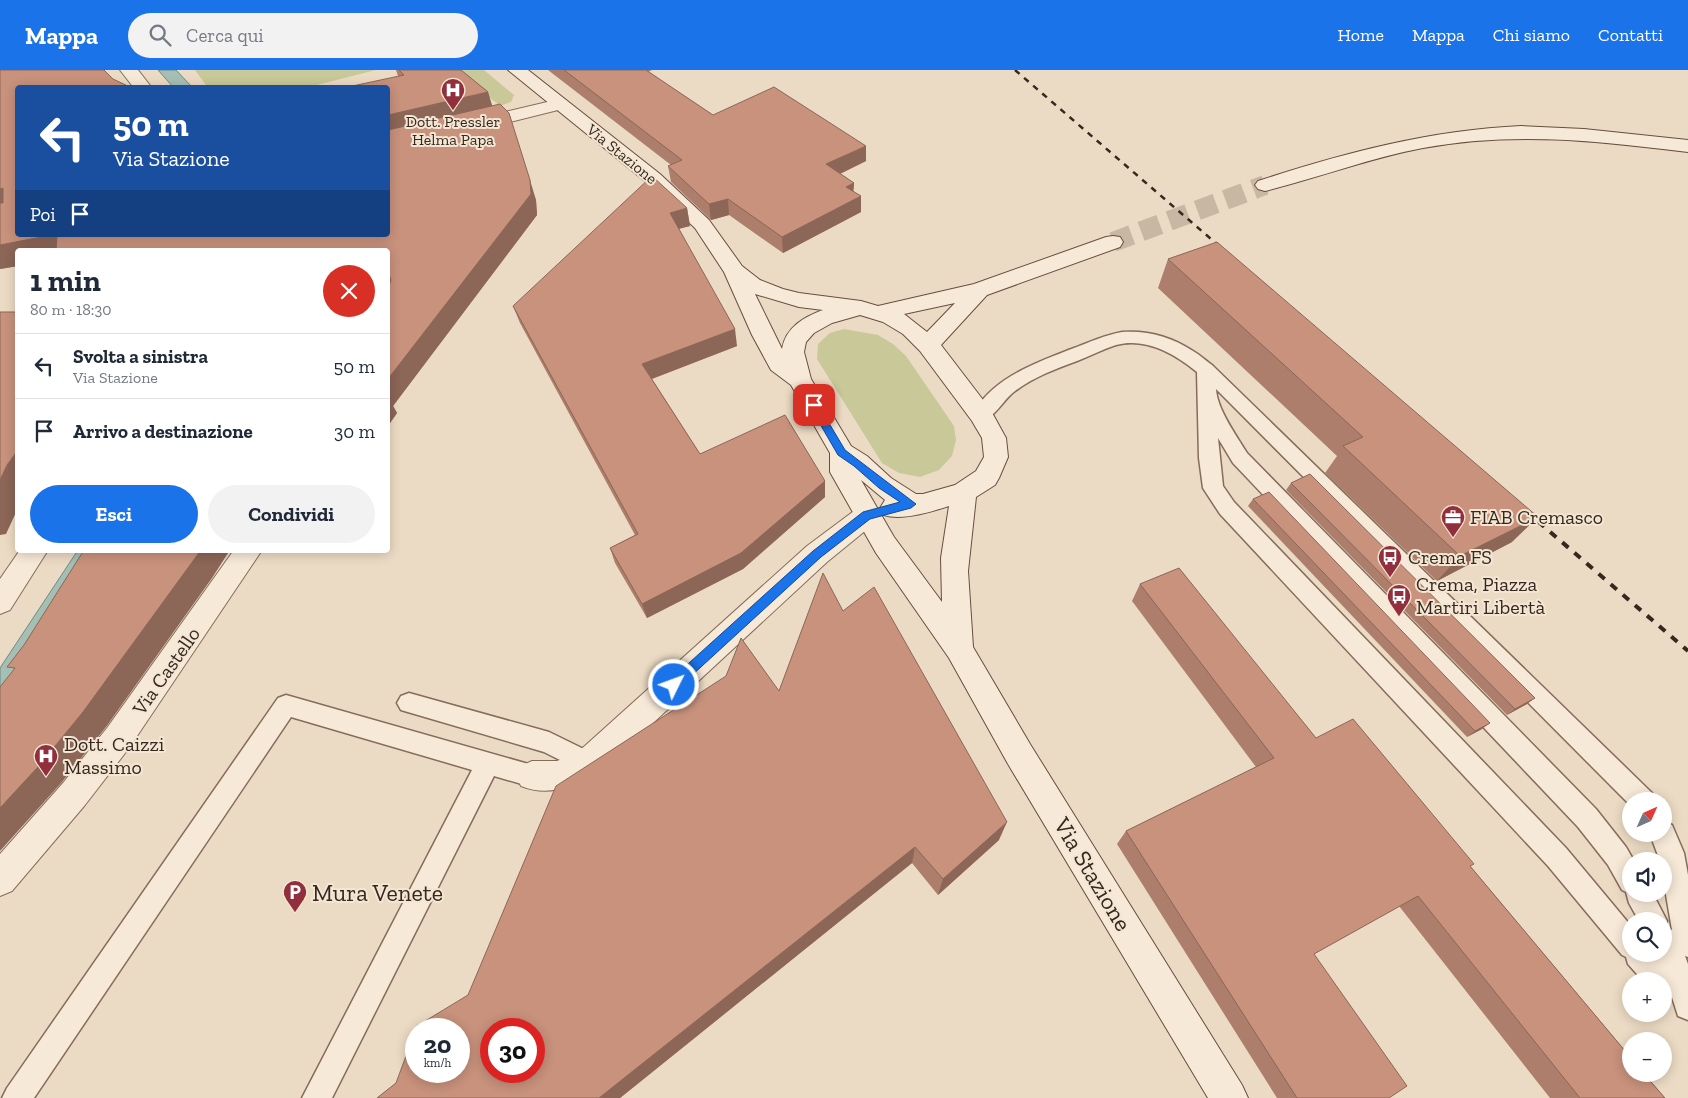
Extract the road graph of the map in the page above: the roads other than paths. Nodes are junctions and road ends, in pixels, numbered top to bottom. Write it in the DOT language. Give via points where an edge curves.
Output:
graph roads {
  1 [pos="128,70"];
  2 [pos="517,70"];
  3 [pos="141,85"];
  4 [pos="560,104"];
  5 [pos="458,129"];
  6 [pos="1688,146"];
  7 [pos="1265,185"];
  8 [pos="1113,242"];
  9 [pos="734,271"];
  10 [pos="979,290"];
  11 [pos="869,310"];
  12 [pos="928,345"];
  13 [pos="1206,369"];
  14 [pos="799,379"];
  15 [pos="1207,395"];
  16 [pos="981,416"];
  17 [pos="842,453"];
  18 [pos="963,492"];
  19 [pos="911,504"];
  20 [pos="867,515"];
  21 [pos="33,553"];
  22 [pos="247,553"];
  23 [pos="0,602"];
  24 [pos="959,649"];
  25 [pos="410,703"];
  26 [pos="588,763"];
  27 [pos="488,764"];
  28 [pos="532,776"];
  29 [pos="1634,792"];
  30 [pos="1666,842"];
  31 [pos="1622,866"];
  32 [pos="0,879"];
  33 [pos="1622,935"];
  34 [pos="1688,944"];
  35 [pos="1672,958"];
  36 [pos="1645,962"];
  37 [pos="1653,972"];
  38 [pos="1672,995"];
  39 [pos="1688,1006"];
  40 [pos="1688,1014"];
  41 [pos="17,1098"];
  42 [pos="317,1098"];
  43 [pos="1229,1098"];
  1 -- 3 [label="street"];
  2 -- 4 [label="street, Via Stazione"];
  4 -- 5 [label="street"];
  4 -- 9 [label="street, Via Stazione" via="687,209 702,224"];
  6 -- 7 [label="street" via="1599,135 1496,134 1391,149"];
  8 -- 10 [label="street"];
  9 -- 11 [label="street, Via Stazione" via="752,285 776,294"];
  9 -- 14 [label="street, Via Stazione" via="779,364"];
  10 -- 11 [label="street"];
  10 -- 12 [label="street"];
  11 -- 12 [label="street" via="891,317"];
  11 -- 14 [label="street" via="829,316 812,324 797,337 792,352"];
  12 -- 16 [label="street"];
  13 -- 15 [label="lane"];
  13 -- 16 [label="lane" via="1186,354 1156,341 1122,338 1016,381 997,396"];
  13 -- 29 [label="lane"];
  14 -- 17 [label="street, Via Stazione"];
  15 -- 31 [label="lane" via="1220,426 1240,458 1587,818"];
  15 -- 33 [label="lane" via="1213,488 1227,508 1557,857"];
  16 -- 18 [label="street" via="994,438 996,457 986,478"];
  17 -- 19 [label="street, Via Stazione"];
  17 -- 20 [label="street, Via Stazione" via="843,472"];
  18 -- 19 [label="street" via="923,504"];
  18 -- 24 [label="street, Via Stazione" via="954,586"];
  19 -- 20 [label="street"];
  20 -- 24 [label="street, Via Stazione"];
  20 -- 26 [label="street" via="817,554"];
  21 -- 23 [label="street"];
  22 -- 32 [label="street, Via Castello" via="118,738"];
  24 -- 43 [label="street, Via Stazione" via="1019,754"];
  25 -- 26 [label="lane" via="549,743"];
  26 -- 28 [label="street" via="558,776"];
  27 -- 28 [label="lane"];
  27 -- 41 [label="lane" via="286,705"];
  27 -- 42 [label="lane"];
  30 -- 34 [label="lane" via="1671,853"];
  35 -- 39 [label="lane"];
  36 -- 37 [label="lane"];
  38 -- 40 [label="lane"];
}
